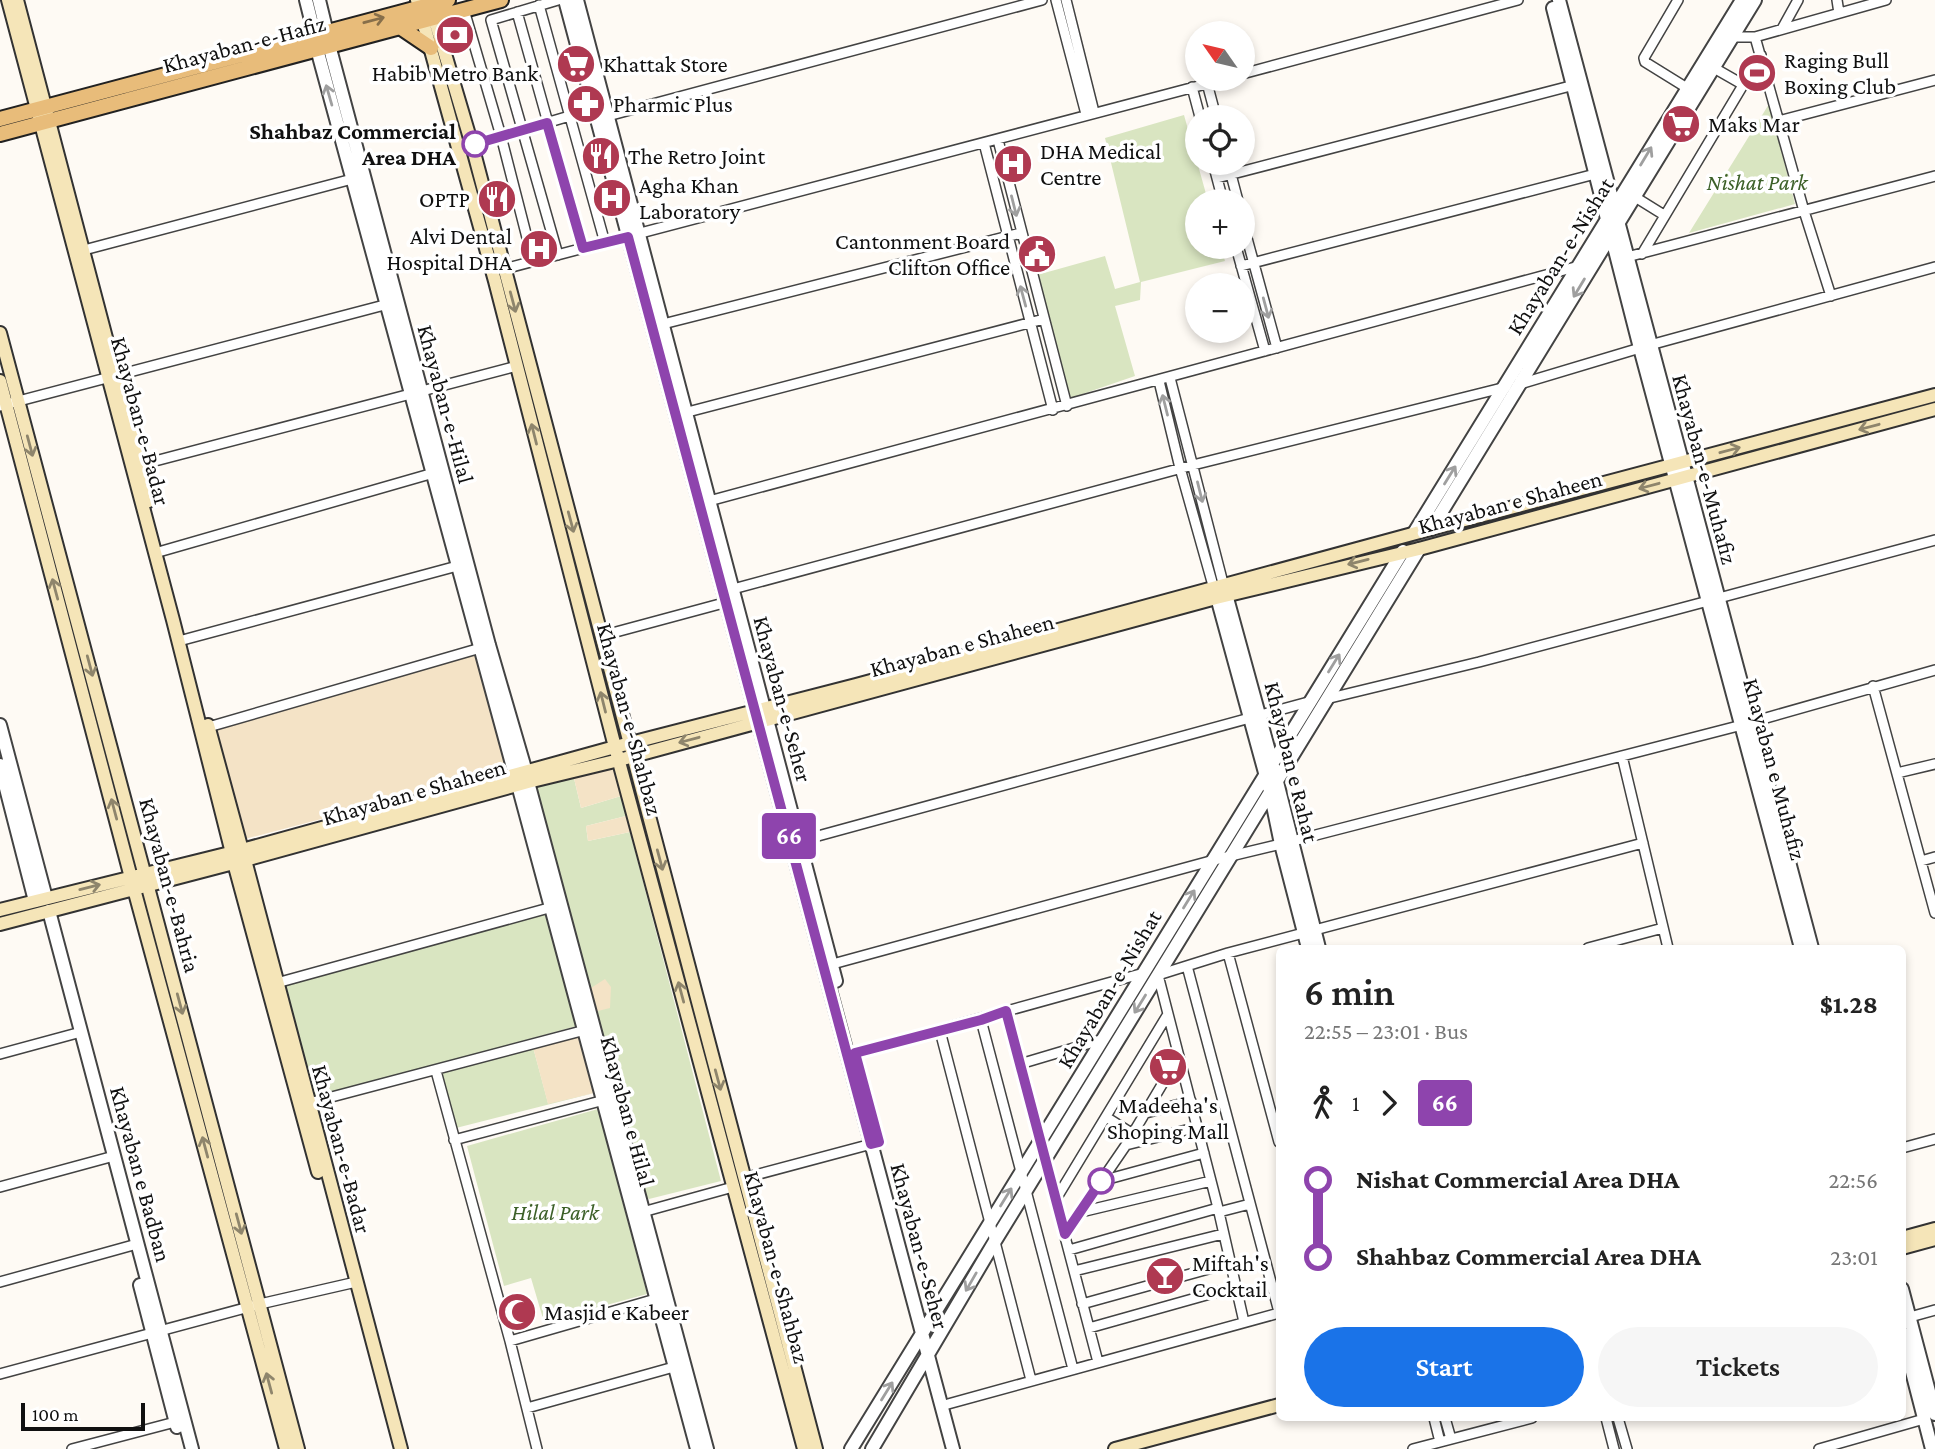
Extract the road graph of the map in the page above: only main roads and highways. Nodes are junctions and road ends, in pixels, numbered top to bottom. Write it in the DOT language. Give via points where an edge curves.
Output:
graph roads {
  1 [pos="8,0"];
  2 [pos="17,0"];
  3 [pos="501,0"];
  4 [pos="452,4"];
  5 [pos="425,8"];
  6 [pos="401,13"];
  7 [pos="436,45"];
  8 [pos="42,115"];
  9 [pos="0,119"];
  10 [pos="0,134"];
  11 [pos="0,333"];
  12 [pos="112,377"];
  13 [pos="0,381"];
  14 [pos="1935,395"];
  15 [pos="8,404"];
  16 [pos="1935,409"];
  17 [pos="1679,471"];
  18 [pos="1220,592"];
  19 [pos="631,750"];
  20 [pos="617,753"];
  21 [pos="238,856"];
  22 [pos="147,879"];
  23 [pos="133,883"];
  24 [pos="43,905"];
  25 [pos="0,910"];
  26 [pos="0,924"];
  27 [pos="1935,1229"];
  28 [pos="1906,1237"];
  29 [pos="1935,1239"];
  30 [pos="1906,1247"];
  31 [pos="352,1283"];
  32 [pos="254,1306"];
  33 [pos="1276,1406"];
  34 [pos="1276,1414"];
  35 [pos="286,1449"];
  36 [pos="298,1449"];
  37 [pos="392,1449"];
  38 [pos="401,1449"];
  39 [pos="804,1449"];
  40 [pos="816,1449"];
  41 [pos="1115,1449"];
  42 [pos="1145,1449"];
  1 -- 8 [label="main road, Khayaban-e-Badar"];
  2 -- 8 [label="main road, Khayaban-e-Badar"];
  3 -- 4 [label="main road, Khayaban-e-Hafiz"];
  4 -- 5 [label="main road, Khayaban-e-Hafiz"];
  4 -- 7 [label="main road"];
  5 -- 6 [label="main road, Khayaban-e-Hafiz"];
  5 -- 7 [label="main road, Khayaban-e-Shahbaz"];
  6 -- 7 [label="main road"];
  6 -- 8 [label="main road, Khayaban-e-Hafiz" via="322,41"];
  7 -- 19 [label="main road, Khayaban-e-Shahbaz, one-way" via="472,145"];
  20 -- 7 [label="main road, Khayaban-e-Shahbaz, one-way"];
  8 -- 9 [label="main road, Khayaban-e-Hafiz"];
  8 -- 10 [label="main road, Khayaban-e-Hafiz"];
  8 -- 12 [label="main road, Khayaban-e-Badar"];
  8 -- 12 [label="main road, Khayaban-e-Badar" via="83,250"];
  11 -- 15 [label="main road, Khayaban-e-Bahria"];
  12 -- 21 [label="main road, Khayaban-e-Badar"];
  13 -- 15 [label="main road, Khayaban-e-Bahria"];
  17 -- 14 [label="main road, Khayaban e Shaheen, one-way"];
  15 -- 22 [label="main road, Khayaban-e-Bahria, one-way"];
  23 -- 15 [label="main road, Khayaban-e-Bahria, one-way"];
  16 -- 17 [label="main road, Khayaban e Shaheen, one-way"];
  17 -- 18 [label="main road, Khayaban e Shaheen" via="1414,533"];
  17 -- 18 [label="main road, Khayaban e Shaheen, one-way" via="1419,549"];
  18 -- 19 [label="main road, Khayaban e Shaheen"];
  19 -- 20 [label="main road, Khayaban e Shaheen"];
  19 -- 40 [label="main road, Khayaban-e-Shahbaz, one-way"];
  20 -- 21 [label="main road, Khayaban e Shaheen"];
  39 -- 20 [label="main road, Khayaban-e-Shahbaz, one-way"];
  21 -- 22 [label="main road, Khayaban e Shaheen"];
  21 -- 31 [label="main road, Khayaban-e-Badar"];
  22 -- 23 [label="main road, Khayaban e Shaheen"];
  22 -- 32 [label="main road, Khayaban-e-Bahria, one-way"];
  23 -- 24 [label="main road, Khayaban e Shaheen"];
  32 -- 23 [label="main road, Khayaban-e-Bahria, one-way"];
  24 -- 25 [label="main road, Khayaban e Shaheen"];
  24 -- 26 [label="main road, Khayaban e Shaheen"];
  27 -- 28 [label="main road"];
  29 -- 30 [label="main road"];
  31 -- 37 [label="main road, Khayaban-e-Badar"];
  31 -- 38 [label="main road, Khayaban-e-Badar"];
  35 -- 32 [label="main road, Khayaban-e-Bahria, one-way"];
  32 -- 36 [label="main road, Khayaban-e-Bahria"];
  33 -- 41 [label="main road"];
  34 -- 42 [label="main road"];
}
